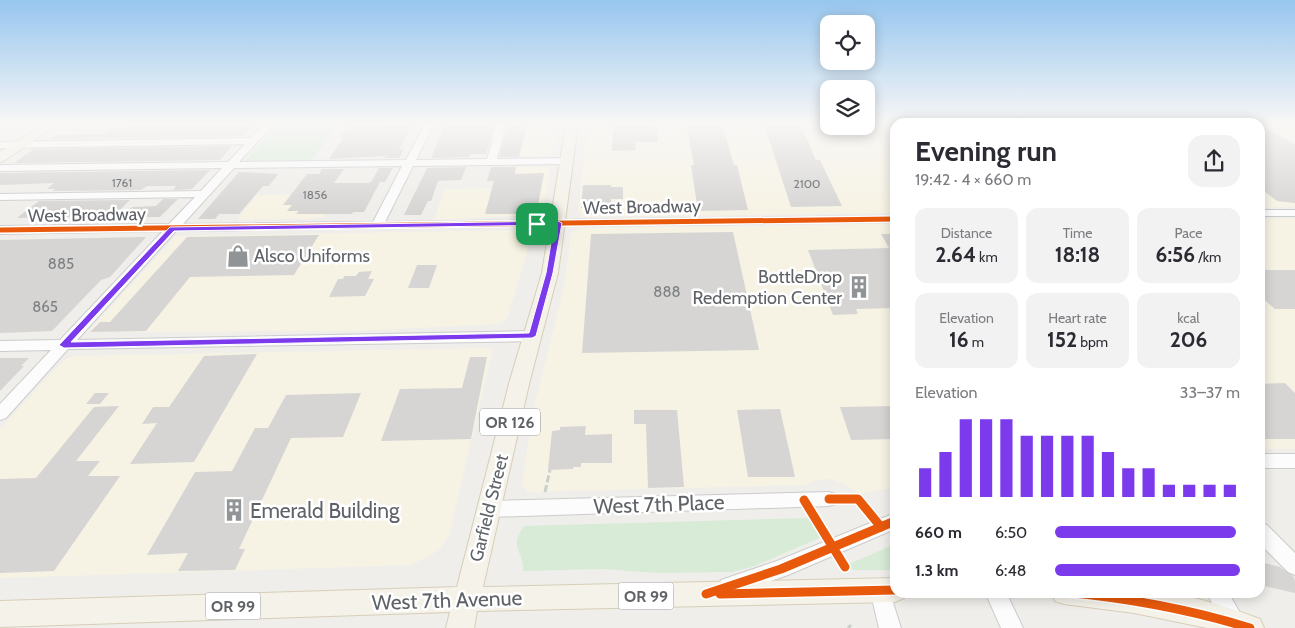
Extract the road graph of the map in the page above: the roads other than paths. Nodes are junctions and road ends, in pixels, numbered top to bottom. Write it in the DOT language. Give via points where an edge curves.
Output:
graph roads {
  1 [pos="242,153"];
  2 [pos="414,153"];
  3 [pos="494,153"];
  4 [pos="568,153"];
  5 [pos="567,161"];
  6 [pos="491,162"];
  7 [pos="409,163"];
  8 [pos="230,166"];
  9 [pos="0,168"];
  10 [pos="204,194"];
  11 [pos="0,197"];
  12 [pos="1265,213"];
  13 [pos="1295,213"];
  14 [pos="890,218"];
  15 [pos="558,223"];
  16 [pos="378,226"];
  17 [pos="172,229"];
  18 [pos="0,230"];
  19 [pos="532,336"];
  20 [pos="64,345"];
  21 [pos="0,346"];
  22 [pos="0,414"];
  23 [pos="1295,460"];
  24 [pos="1265,461"];
  25 [pos="829,499"];
  26 [pos="489,509"];
  27 [pos="890,523"];
  28 [pos="1265,536"];
  29 [pos="1295,566"];
  30 [pos="887,590"];
  31 [pos="706,594"];
  32 [pos="998,598"];
  33 [pos="1120,598"];
  34 [pos="1221,598"];
  35 [pos="466,600"];
  36 [pos="0,614"];
  37 [pos="1242,626"];
  38 [pos="460,628"];
  39 [pos="890,628"];
  40 [pos="1012,628"];
  1 -- 8 [label="street"];
  2 -- 7 [label="street"];
  3 -- 6 [label="street"];
  4 -- 5 [label="main road, Garfield Street / OR 126"];
  5 -- 6 [label="street"];
  5 -- 15 [label="main road, Garfield Street / OR 126"];
  6 -- 7 [label="street"];
  7 -- 8 [label="street"];
  7 -- 16 [label="street"];
  8 -- 9 [label="street"];
  8 -- 10 [label="street"];
  10 -- 11 [label="street"];
  10 -- 17 [label="street"];
  12 -- 13 [label="street"];
  14 -- 15 [label="street, West Broadway"];
  15 -- 16 [label="street, West Broadway"];
  15 -- 19 [label="main road, Garfield Street / OR 126" via="550,273"];
  16 -- 17 [label="street, West Broadway"];
  17 -- 18 [label="street, West Broadway"];
  17 -- 20 [label="street"];
  19 -- 20 [label="street"];
  19 -- 26 [label="main road, Garfield Street / OR 126"];
  20 -- 21 [label="street"];
  20 -- 22 [label="street"];
  23 -- 24 [label="street"];
  25 -- 26 [label="street, West 7th Place"];
  26 -- 35 [label="main road, Garfield Street / OR 126"];
  27 -- 31 [label="street" via="781,569"];
  28 -- 29 [label="street"];
  30 -- 31 [label="main road, West 7th Avenue / OR 99"];
  30 -- 39 [label="street"];
  31 -- 35 [label="main road, West 7th Avenue / OR 99"];
  32 -- 40 [label="lane"];
  33 -- 37 [label="main road"];
  34 -- 37 [label="street"];
  35 -- 36 [label="main road, West 7th Avenue / OR 99"];
  35 -- 38 [label="main road, Garfield Street / OR 126"];
}
